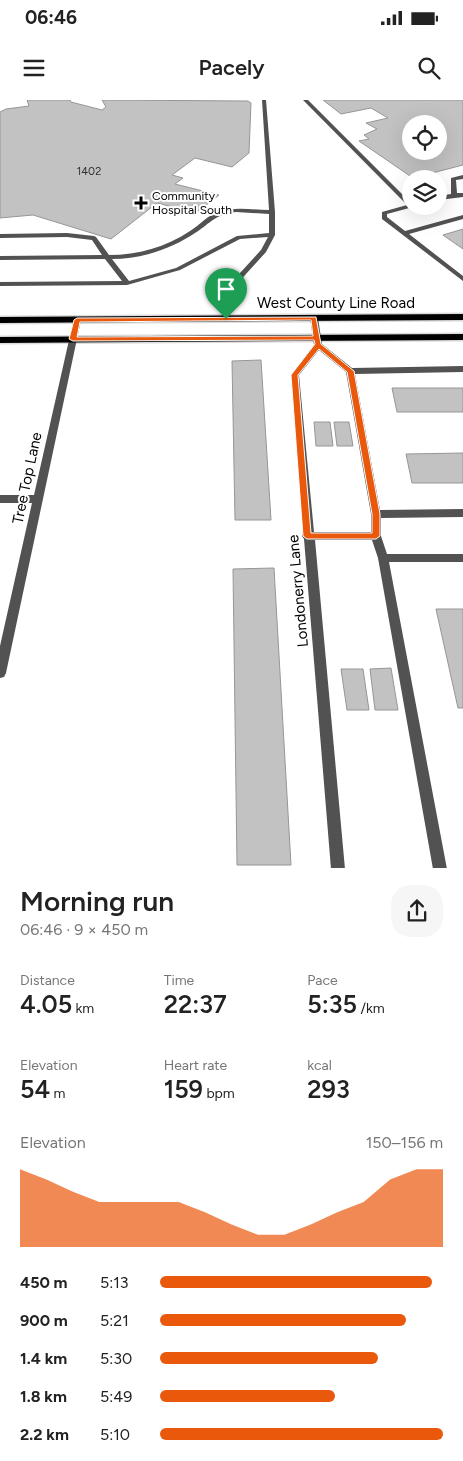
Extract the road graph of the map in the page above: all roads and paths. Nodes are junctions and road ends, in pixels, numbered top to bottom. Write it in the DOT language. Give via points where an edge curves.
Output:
graph roads {
  1 [pos="264,100"];
  2 [pos="305,100"];
  3 [pos="463,177"];
  4 [pos="454,195"];
  5 [pos="447,196"];
  6 [pos="463,196"];
  7 [pos="402,197"];
  8 [pos="402,208"];
  9 [pos="272,212"];
  10 [pos="463,217"];
  11 [pos="404,233"];
  12 [pos="272,235"];
  13 [pos="0,236"];
  14 [pos="108,257"];
  15 [pos="0,258"];
  16 [pos="463,279"];
  17 [pos="126,283"];
  18 [pos="0,284"];
  19 [pos="463,317"];
  20 [pos="314,318"];
  21 [pos="226,319"];
  22 [pos="0,320"];
  23 [pos="77,320"];
  24 [pos="463,337"];
  25 [pos="73,339"];
  26 [pos="0,340"];
  27 [pos="318,341"];
  28 [pos="463,369"];
  29 [pos="350,371"];
  30 [pos="38,499"];
  31 [pos="0,500"];
  32 [pos="463,513"];
  33 [pos="376,514"];
  34 [pos="307,536"];
  35 [pos="376,536"];
  36 [pos="383,558"];
  37 [pos="463,558"];
  38 [pos="0,673"];
  39 [pos="338,868"];
  40 [pos="440,868"];
  1 -- 9 [label="lane"];
  2 -- 7 [label="lane"];
  3 -- 4 [label="lane" via="453,179"];
  4 -- 5 [label="lane"];
  4 -- 6 [label="lane"];
  8 -- 11 [label="lane" via="384,213 384,218"];
  9 -- 12 [label="lane"];
  9 -- 14 [label="lane" via="233,211 215,215 190,234 165,246 128,258"];
  10 -- 11 [label="lane"];
  11 -- 16 [label="lane"];
  12 -- 17 [label="lane" via="239,237 178,269"];
  12 -- 21 [label="lane" via="264,251 233,284 227,298"];
  13 -- 14 [label="lane" via="94,238"];
  14 -- 15 [label="lane"];
  14 -- 17 [label="lane"];
  17 -- 18 [label="lane"];
  19 -- 20 [label="main road, West County Line Road"];
  20 -- 21 [label="main road, West County Line Road"];
  20 -- 27 [label="street"];
  21 -- 23 [label="main road, West County Line Road"];
  22 -- 23 [label="main road, West County Line Road"];
  23 -- 25 [label="street, Tree Top Lane"];
  24 -- 27 [label="main road"];
  25 -- 26 [label="main road"];
  25 -- 27 [label="main road"];
  25 -- 30 [label="street, Tree Top Lane"];
  27 -- 29 [label="street"];
  27 -- 34 [label="street, Londonerry Lane" via="295,375"];
  28 -- 29 [label="street"];
  29 -- 33 [label="street"];
  30 -- 31 [label="street"];
  30 -- 38 [label="street, Tree Top Lane"];
  32 -- 33 [label="street"];
  33 -- 35 [label="street"];
  34 -- 35 [label="street"];
  34 -- 39 [label="street, Londonerry Lane"];
  35 -- 36 [label="street"];
  36 -- 37 [label="street"];
  36 -- 40 [label="street"];
}
